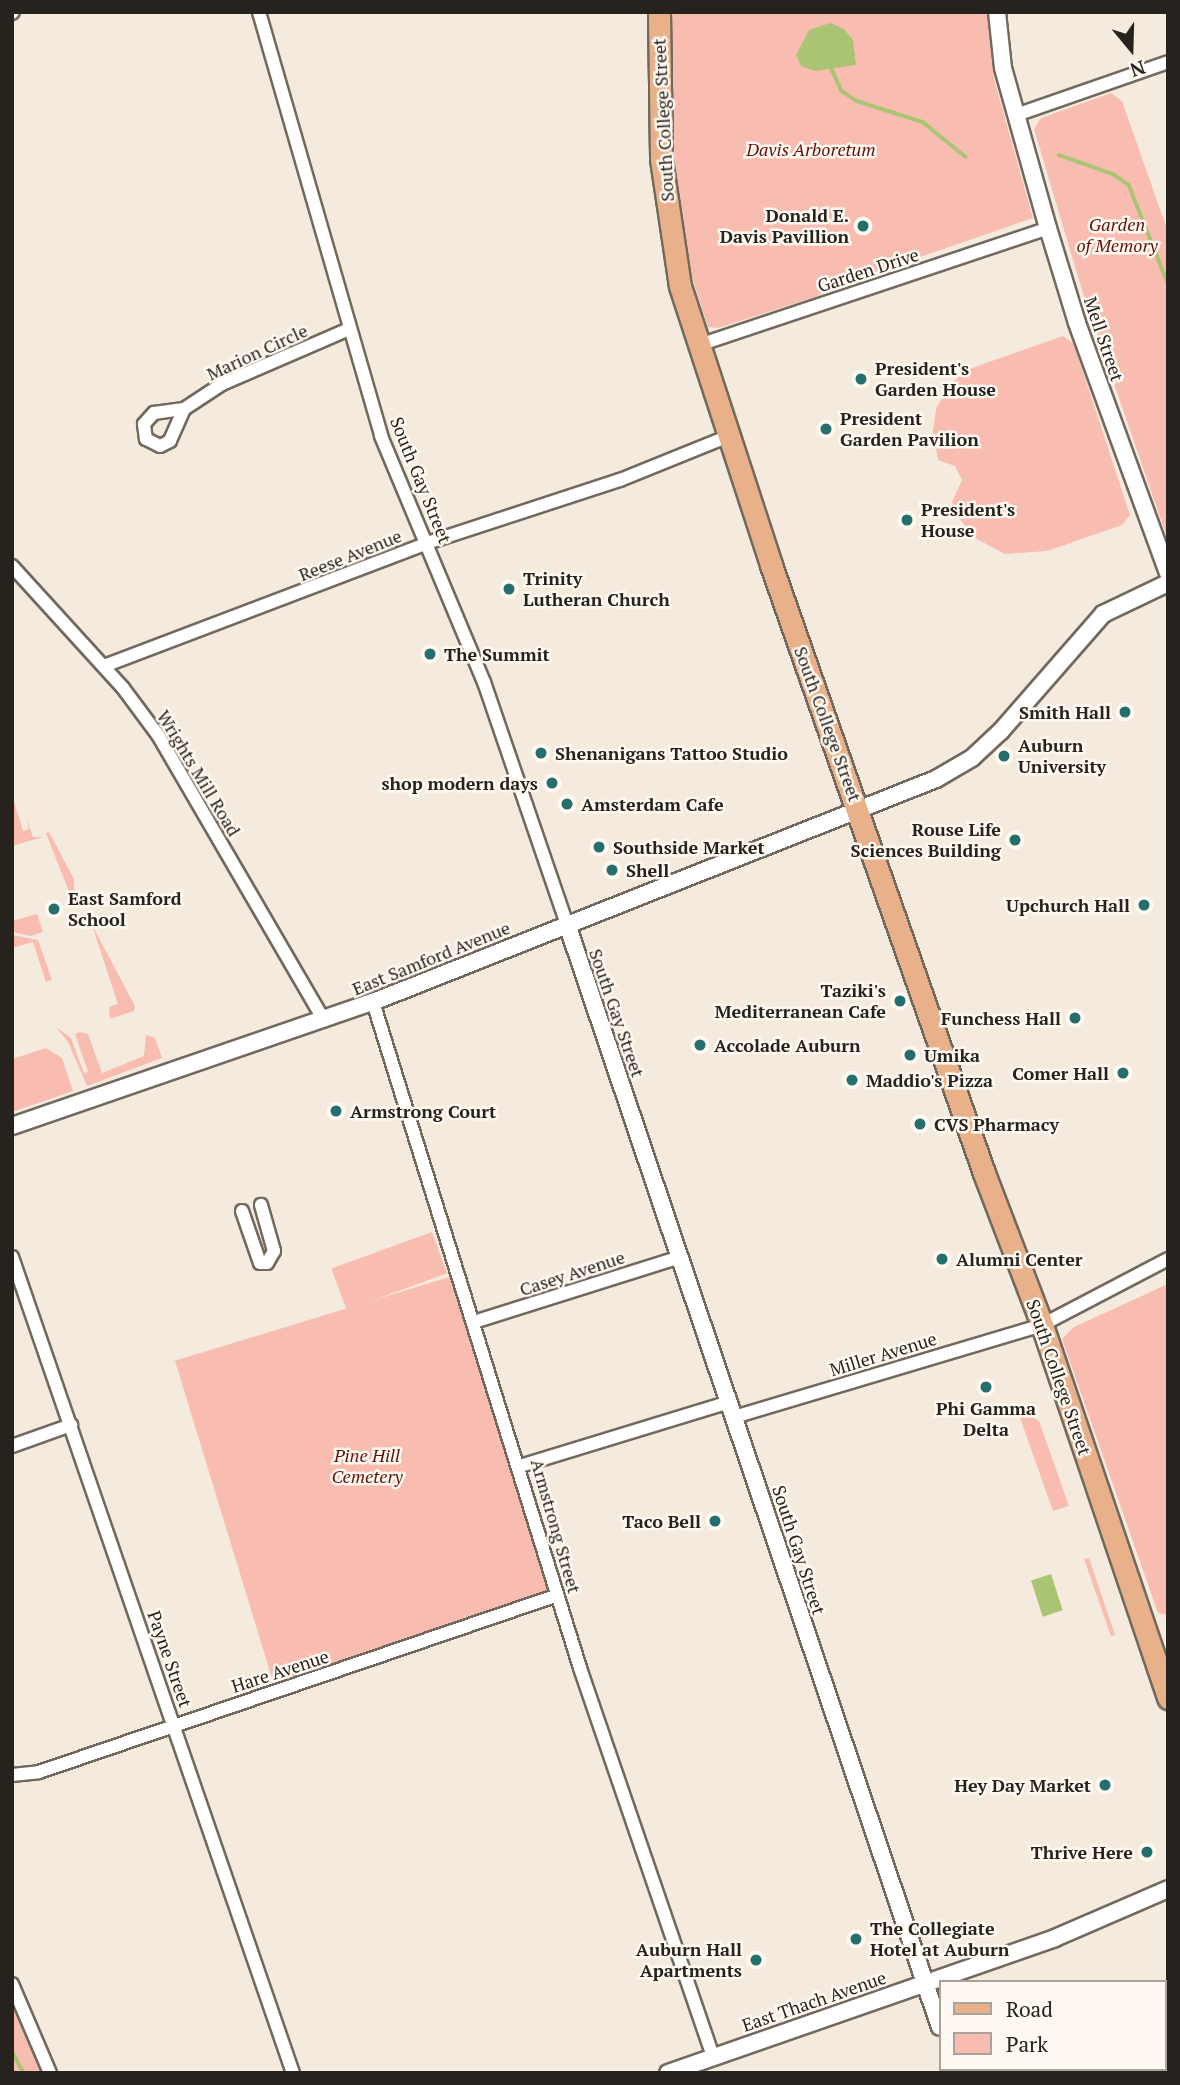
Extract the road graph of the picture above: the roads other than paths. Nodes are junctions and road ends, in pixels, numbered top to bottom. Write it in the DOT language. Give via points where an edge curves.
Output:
graph roads {
  1 [pos="259,12"];
  2 [pos="659,12"];
  3 [pos="998,12"];
  4 [pos="1168,62"];
  5 [pos="1016,114"];
  6 [pos="1048,228"];
  7 [pos="347,330"];
  8 [pos="699,345"];
  9 [pos="184,409"];
  10 [pos="729,436"];
  11 [pos="427,543"];
  12 [pos="12,566"];
  13 [pos="1168,573"];
  14 [pos="1168,583"];
  15 [pos="104,666"];
  16 [pos="859,811"];
  17 [pos="567,924"];
  18 [pos="373,1002"];
  19 [pos="324,1020"];
  20 [pos="12,1126"];
  21 [pos="261,1205"];
  22 [pos="242,1211"];
  23 [pos="12,1257"];
  24 [pos="680,1257"];
  25 [pos="1168,1259"];
  26 [pos="474,1322"];
  27 [pos="1042,1325"];
  28 [pos="732,1410"];
  29 [pos="71,1425"];
  30 [pos="12,1446"];
  31 [pos="520,1466"];
  32 [pos="558,1595"];
  33 [pos="1168,1698"];
  34 [pos="175,1724"];
  35 [pos="12,1776"];
  36 [pos="1168,1889"];
  37 [pos="925,1982"];
  38 [pos="12,1984"];
  39 [pos="939,2024"];
  40 [pos="713,2057"];
  41 [pos="50,2073"];
  42 [pos="293,2073"];
  43 [pos="668,2073"];
  1 -- 7 [label="street, South Gay Street"];
  2 -- 8 [label="main road, South College Street" via="661,159 676,265"];
  3 -- 5 [label="street, Mell Street" via="1003,68"];
  4 -- 5 [label="street"];
  5 -- 6 [label="street, Mell Street"];
  6 -- 8 [label="street, Garden Drive"];
  6 -- 13 [label="street, Mell Street"];
  7 -- 9 [label="street, Marion Circle" via="222,384"];
  7 -- 11 [label="street, South Gay Street" via="381,436"];
  8 -- 10 [label="main road, South College Street"];
  10 -- 11 [label="street, Reese Avenue" via="620,480"];
  10 -- 16 [label="main road, South College Street"];
  11 -- 15 [label="street, Reese Avenue"];
  11 -- 17 [label="street, South Gay Street" via="484,682"];
  12 -- 15 [label="street, Wrights Mill Road"];
  14 -- 16 [label="street, East Samford Avenue" via="1103,614 972,758 917,788"];
  15 -- 19 [label="street, Wrights Mill Road" via="158,735"];
  16 -- 17 [label="street, East Samford Avenue"];
  16 -- 27 [label="main road, South College Street" via="984,1173"];
  17 -- 18 [label="street, East Samford Avenue"];
  17 -- 24 [label="street, South Gay Street"];
  18 -- 19 [label="street, East Samford Avenue"];
  18 -- 26 [label="street, Armstrong Street"];
  19 -- 20 [label="street, East Samford Avenue"];
  21 -- 22 [label="street" via="274,1251 267,1263 260,1263"];
  23 -- 29 [label="street, Payne Street"];
  24 -- 26 [label="street, Casey Avenue"];
  24 -- 28 [label="street, South Gay Street"];
  25 -- 27 [label="street, Miller Avenue"];
  26 -- 31 [label="street, Armstrong Street"];
  27 -- 28 [label="street, Miller Avenue"];
  27 -- 33 [label="main road, South College Street"];
  28 -- 31 [label="street, Miller Avenue"];
  28 -- 37 [label="street, South Gay Street"];
  29 -- 30 [label="street"];
  29 -- 34 [label="street, Payne Street"];
  31 -- 32 [label="street, Armstrong Street"];
  32 -- 34 [label="street, Hare Avenue"];
  32 -- 40 [label="street, Armstrong Street"];
  34 -- 35 [label="street, Hare Avenue" via="39,1772"];
  34 -- 42 [label="street, Payne Street"];
  36 -- 37 [label="street, East Thach Avenue" via="1055,1938"];
  37 -- 39 [label="street, South Gay Street"];
  37 -- 40 [label="street, East Thach Avenue"];
  38 -- 41 [label="street"];
  40 -- 43 [label="street, East Thach Avenue"];
}
